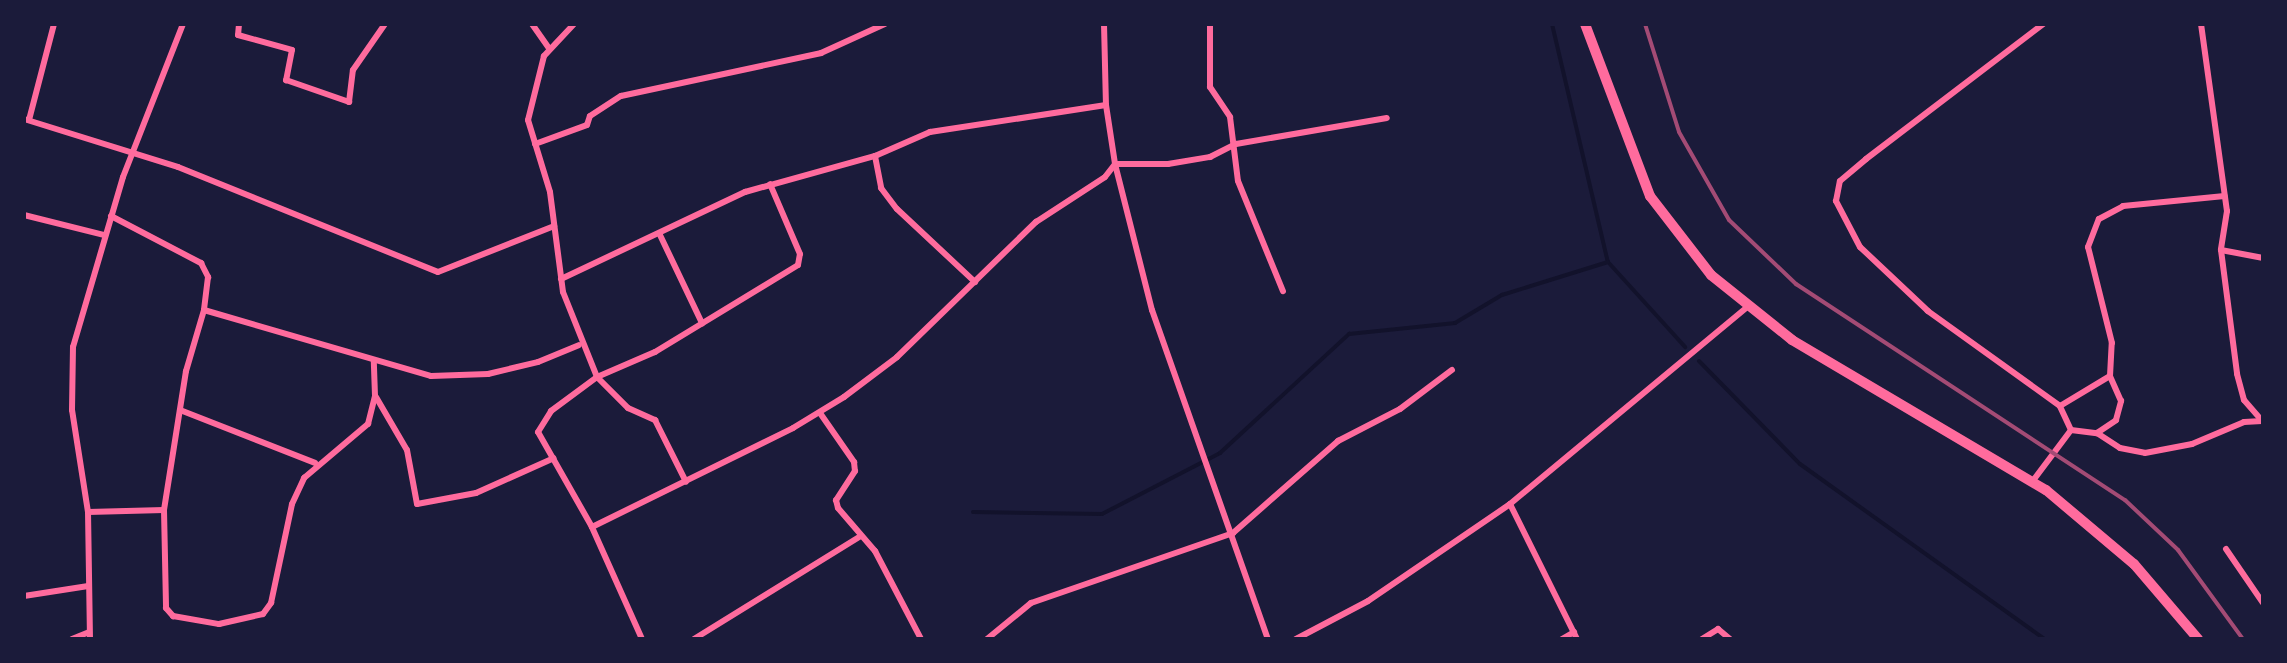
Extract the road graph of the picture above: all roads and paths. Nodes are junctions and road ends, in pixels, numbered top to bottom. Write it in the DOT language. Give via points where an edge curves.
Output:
graph roads {
  1 [pos="54,24"];
  2 [pos="183,24"];
  3 [pos="239,24"];
  4 [pos="385,24"];
  5 [pos="532,24"];
  6 [pos="574,24"];
  7 [pos="885,24"];
  8 [pos="1104,24"];
  9 [pos="1210,24"];
  10 [pos="1585,24"];
  11 [pos="2043,24"];
  12 [pos="2201,24"];
  13 [pos="549,48"];
  14 [pos="1106,105"];
  15 [pos="1387,118"];
  16 [pos="27,120"];
  17 [pos="535,144"];
  18 [pos="1236,144"];
  19 [pos="133,152"];
  20 [pos="875,156"];
  21 [pos="1115,164"];
  22 [pos="770,184"];
  23 [pos="2225,196"];
  24 [pos="24,215"];
  25 [pos="111,216"];
  26 [pos="554,226"];
  27 [pos="104,235"];
  28 [pos="660,235"];
  29 [pos="2221,250"];
  30 [pos="2263,258"];
  31 [pos="561,279"];
  32 [pos="975,282"];
  33 [pos="1283,291"];
  34 [pos="1747,307"];
  35 [pos="204,310"];
  36 [pos="702,323"];
  37 [pos="579,345"];
  38 [pos="374,361"];
  39 [pos="1452,370"];
  40 [pos="2110,376"];
  41 [pos="597,377"];
  42 [pos="375,396"];
  43 [pos="2060,406"];
  44 [pos="180,410"];
  45 [pos="820,413"];
  46 [pos="2263,421"];
  47 [pos="2071,430"];
  48 [pos="2097,433"];
  49 [pos="554,458"];
  50 [pos="315,463"];
  51 [pos="686,482"];
  52 [pos="2032,482"];
  53 [pos="1510,504"];
  54 [pos="164,510"];
  55 [pos="88,512"];
  56 [pos="592,527"];
  57 [pos="1233,533"];
  58 [pos="861,536"];
  59 [pos="2226,549"];
  60 [pos="88,586"];
  61 [pos="24,596"];
  62 [pos="2263,603"];
  63 [pos="89,636"];
  64 [pos="1575,636"];
  65 [pos="72,639"];
  66 [pos="642,639"];
  67 [pos="694,639"];
  68 [pos="921,639"];
  69 [pos="987,639"];
  70 [pos="1268,639"];
  71 [pos="1296,639"];
  72 [pos="1562,639"];
  73 [pos="1702,639"];
  74 [pos="1730,639"];
  75 [pos="2198,639"];
  1 -- 16 [label="street"];
  2 -- 19 [label="street"];
  3 -- 4 [label="street" via="238,35 292,50 286,80 349,102 353,70"];
  5 -- 13 [label="street"];
  6 -- 13 [label="street"];
  7 -- 17 [label="street" via="821,53 621,96 590,116 587,125"];
  8 -- 14 [label="street"];
  9 -- 18 [label="street" via="1210,87 1230,117"];
  10 -- 34 [label="highway" via="1650,196 1680,239"];
  11 -- 43 [label="street" via="1857,166 1840,181 1836,201 1860,247 1928,311"];
  12 -- 23 [label="street"];
  13 -- 17 [label="street" via="529,99"];
  14 -- 20 [label="street" via="930,132"];
  14 -- 21 [label="street"];
  15 -- 18 [label="street"];
  16 -- 19 [label="street"];
  17 -- 26 [label="street"];
  18 -- 21 [label="street" via="1221,155 1168,164"];
  18 -- 33 [label="street" via="1238,181"];
  19 -- 25 [label="street"];
  19 -- 26 [label="street" via="438,272"];
  20 -- 22 [label="street"];
  20 -- 32 [label="street" via="881,188"];
  21 -- 32 [label="street" via="1105,177 1036,222"];
  21 -- 57 [label="street" via="1152,310"];
  22 -- 28 [label="street"];
  22 -- 36 [label="street" via="801,260"];
  23 -- 29 [label="street"];
  23 -- 40 [label="street" via="2123,206 2108,212 2092,229 2088,247 2112,343"];
  24 -- 27 [label="street"];
  25 -- 27 [label="street"];
  25 -- 35 [label="street" via="203,264 208,277"];
  26 -- 31 [label="street"];
  27 -- 55 [label="street" via="73,347 72,410"];
  28 -- 31 [label="street"];
  28 -- 36 [label="street"];
  29 -- 30 [label="street"];
  29 -- 46 [label="street" via="2237,374 2244,400"];
  31 -- 37 [label="street"];
  32 -- 45 [label="street" via="897,357"];
  34 -- 52 [label="highway" via="1792,340"];
  34 -- 53 [label="street"];
  35 -- 38 [label="street"];
  35 -- 44 [label="street"];
  36 -- 41 [label="street" via="620,371"];
  37 -- 38 [label="street" via="488,374 431,376"];
  37 -- 41 [label="street"];
  38 -- 42 [label="street"];
  39 -- 57 [label="street" via="1400,409 1338,441"];
  40 -- 43 [label="street"];
  40 -- 48 [label="street" via="2119,392 2120,412"];
  41 -- 49 [label="street" via="541,423 538,432"];
  41 -- 51 [label="street" via="628,408 655,420"];
  42 -- 49 [label="street" via="407,450 417,504 476,493"];
  42 -- 50 [label="street" via="368,424"];
  43 -- 47 [label="street"];
  44 -- 50 [label="street"];
  44 -- 54 [label="street"];
  45 -- 51 [label="street"];
  45 -- 58 [label="street" via="854,462 836,500"];
  46 -- 48 [label="street" via="2244,422 2192,444 2145,453 2120,448"];
  47 -- 48 [label="street"];
  47 -- 52 [label="street"];
  49 -- 56 [label="street"];
  50 -- 54 [label="street" via="292,504 271,603 263,614 245,621 219,624 168,613"];
  51 -- 56 [label="street"];
  52 -- 75 [label="highway" via="2134,564"];
  53 -- 64 [label="street"];
  53 -- 71 [label="street" via="1368,601"];
  54 -- 55 [label="street"];
  55 -- 60 [label="street"];
  56 -- 66 [label="street"];
  57 -- 69 [label="street" via="1031,603"];
  57 -- 70 [label="street"];
  58 -- 67 [label="street"];
  58 -- 68 [label="street"];
  59 -- 62 [label="street"];
  60 -- 61 [label="street"];
  60 -- 63 [label="street"];
  63 -- 65 [label="street"];
  64 -- 72 [label="street"];
  73 -- 74 [label="street" via="1718,629"];
}
